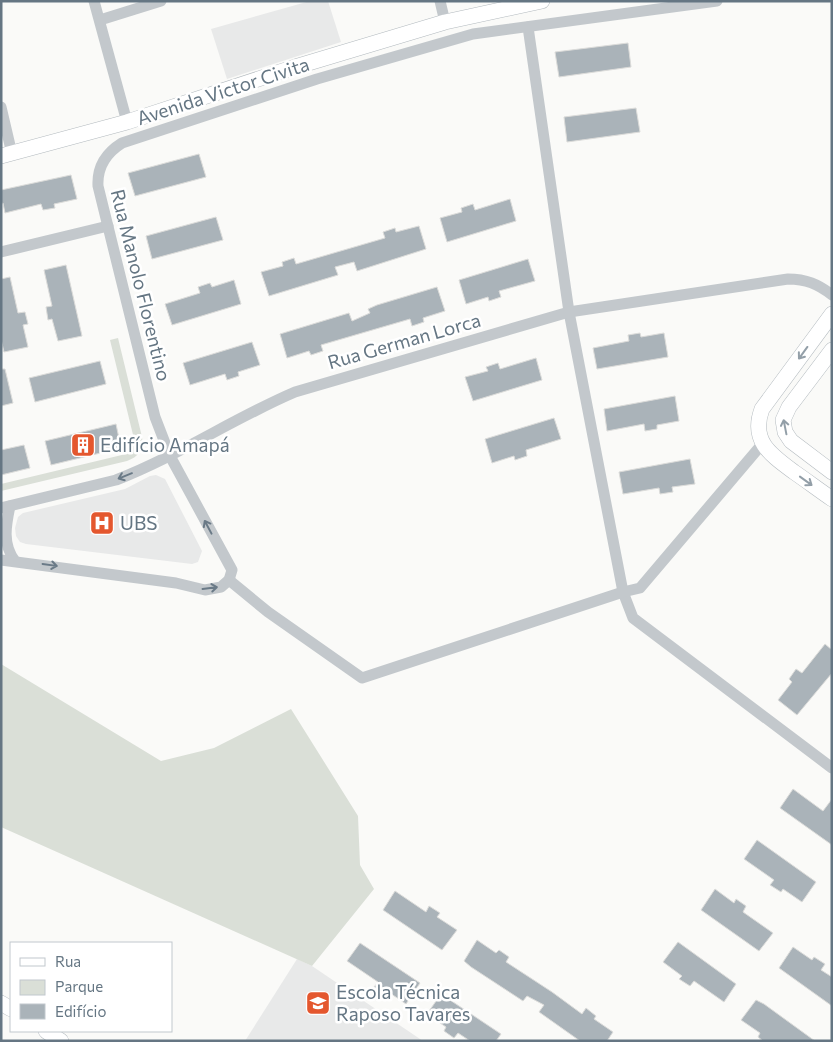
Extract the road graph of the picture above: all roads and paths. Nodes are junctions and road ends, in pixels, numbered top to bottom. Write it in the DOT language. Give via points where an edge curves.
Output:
graph roads {
  1 [pos="94,1"];
  2 [pos="161,1"];
  3 [pos="440,1"];
  4 [pos="542,1"];
  5 [pos="717,1"];
  6 [pos="100,20"];
  7 [pos="445,22"];
  8 [pos="528,26"];
  9 [pos="1,107"];
  10 [pos="127,122"];
  11 [pos="7,155"];
  12 [pos="108,226"];
  13 [pos="1,252"];
  14 [pos="832,295"];
  15 [pos="568,312"];
  16 [pos="832,314"];
  17 [pos="832,350"];
  18 [pos="762,443"];
  19 [pos="170,456"];
  20 [pos="832,472"];
  21 [pos="832,499"];
  22 [pos="6,507"];
  23 [pos="1,560"];
  24 [pos="15,561"];
  25 [pos="229,580"];
  26 [pos="623,592"];
  27 [pos="832,768"];
  28 [pos="48,1032"];
  29 [pos="61,1041"];
  1 -- 6 [label="street"];
  2 -- 6 [label="street"];
  3 -- 7 [label="street"];
  4 -- 7 [label="main road, Avenida Victor Civita"];
  5 -- 8 [label="street, Rua Manolo Florentino"];
  6 -- 10 [label="street"];
  7 -- 10 [label="main road, Avenida Victor Civita"];
  8 -- 12 [label="street, Rua Manolo Florentino" via="473,34 317,79 122,143 105,158 98,174"];
  8 -- 15 [label="street"];
  9 -- 11 [label="street"];
  10 -- 11 [label="main road, Avenida Victor Civita"];
  12 -- 13 [label="street"];
  12 -- 19 [label="street, Rua Manolo Florentino" via="155,417"];
  14 -- 15 [label="street, Rua German Lorca" via="808,281 788,279"];
  15 -- 19 [label="street, Rua German Lorca" via="295,392"];
  15 -- 26 [label="street"];
  16 -- 18 [label="main road, one-way" via="762,409 759,423"];
  20 -- 17 [label="main road, one-way" via="791,441 785,432 784,420 789,407"];
  18 -- 21 [label="main road, one-way" via="771,454"];
  18 -- 26 [label="street" via="640,588"];
  19 -- 22 [label="street, Rua German Lorca, one-way" via="116,480"];
  25 -- 19 [label="street, Rua Manolo Florentino, one-way" via="232,570"];
  22 -- 24 [label="street" via="7,544"];
  23 -- 24 [label="street"];
  24 -- 25 [label="street, one-way" via="176,583 205,590"];
  25 -- 26 [label="street" via="268,612 362,678"];
  26 -- 27 [label="street" via="633,618"];
  28 -- 29 [label="main road"];
}
